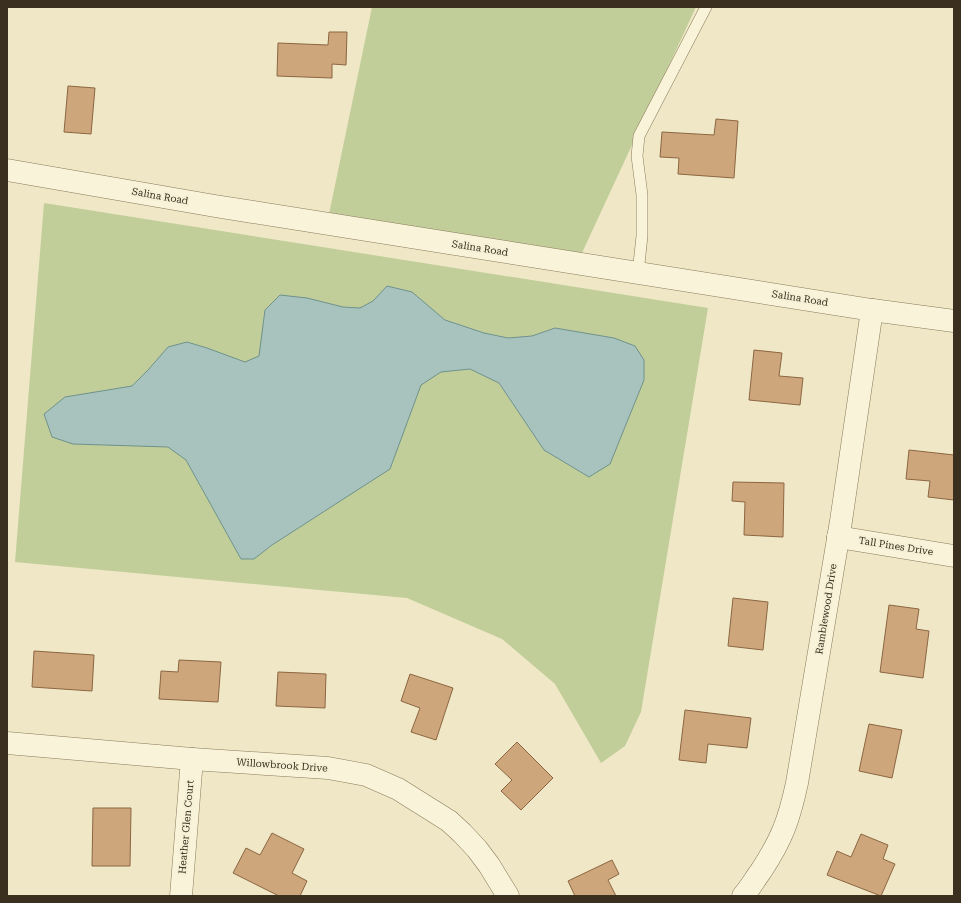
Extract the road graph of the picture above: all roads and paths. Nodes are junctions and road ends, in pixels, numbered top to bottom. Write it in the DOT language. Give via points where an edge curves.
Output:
graph roads {
  1 [pos="706,7"];
  2 [pos="7,170"];
  3 [pos="638,272"];
  4 [pos="872,310"];
  5 [pos="954,321"];
  6 [pos="838,537"];
  7 [pos="954,556"];
  8 [pos="7,743"];
  9 [pos="192,759"];
  10 [pos="180,896"];
  11 [pos="508,896"];
  12 [pos="743,896"];
  1 -- 3 [label="lane" via="639,136 637,156 642,195 642,236"];
  2 -- 3 [label="street, Salina Road" via="215,206"];
  3 -- 4 [label="street, Salina Road"];
  4 -- 5 [label="street, Salina Road"];
  4 -- 6 [label="street, Ramblewood Drive"];
  6 -- 7 [label="street, Tall Pines Drive"];
  6 -- 12 [label="street, Ramblewood Drive" via="790,815 775,850"];
  8 -- 9 [label="street, Willowbrook Drive"];
  9 -- 10 [label="street, Heather Glen Court"];
  9 -- 11 [label="street, Willowbrook Drive" via="328,768 366,775 382,781 413,797 449,821 489,866"];
}
